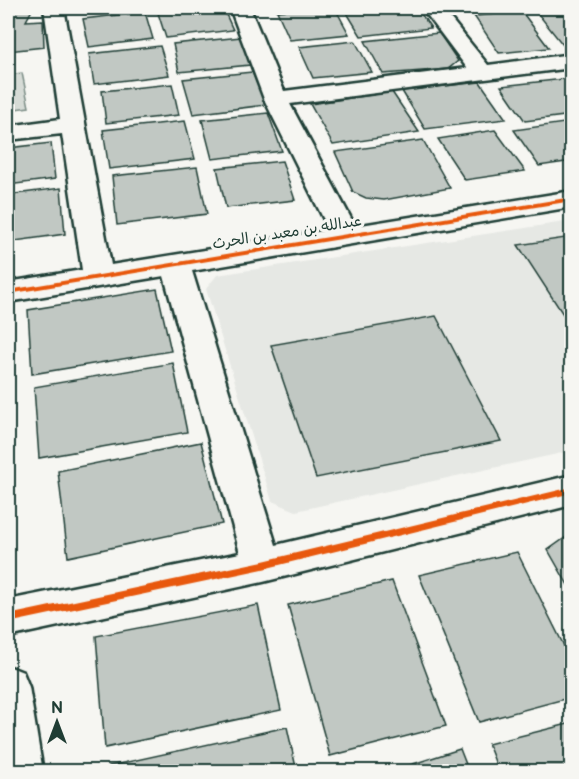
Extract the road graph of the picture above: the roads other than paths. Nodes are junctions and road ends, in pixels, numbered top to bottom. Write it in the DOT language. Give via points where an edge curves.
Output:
graph roads {
  1 [pos="54,8"];
  2 [pos="240,8"];
  3 [pos="432,8"];
  4 [pos="572,61"];
  5 [pos="482,72"];
  6 [pos="276,99"];
  7 [pos="73,125"];
  8 [pos="8,133"];
  9 [pos="572,199"];
  10 [pos="346,236"];
  11 [pos="175,264"];
  12 [pos="98,277"];
  13 [pos="8,292"];
  14 [pos="572,490"];
  15 [pos="263,565"];
  16 [pos="8,619"];
  17 [pos="8,687"];
  18 [pos="20,771"];
  1 -- 7 [label="street"];
  2 -- 6 [label="street"];
  3 -- 5 [label="street"];
  4 -- 5 [label="street"];
  5 -- 6 [label="street"];
  6 -- 10 [label="street"];
  7 -- 8 [label="street"];
  7 -- 12 [label="street"];
  9 -- 10 [label="street, عبدالله بن معبد بن الحرث"];
  10 -- 11 [label="street, عبدالله بن معبد بن الحرث"];
  11 -- 12 [label="street, عبدالله بن معبد بن الحرث"];
  11 -- 15 [label="street"];
  12 -- 13 [label="street, عبدالله بن معبد بن الحرث"];
  14 -- 15 [label="street"];
  15 -- 16 [label="street"];
  17 -- 18 [label="street"];
}
